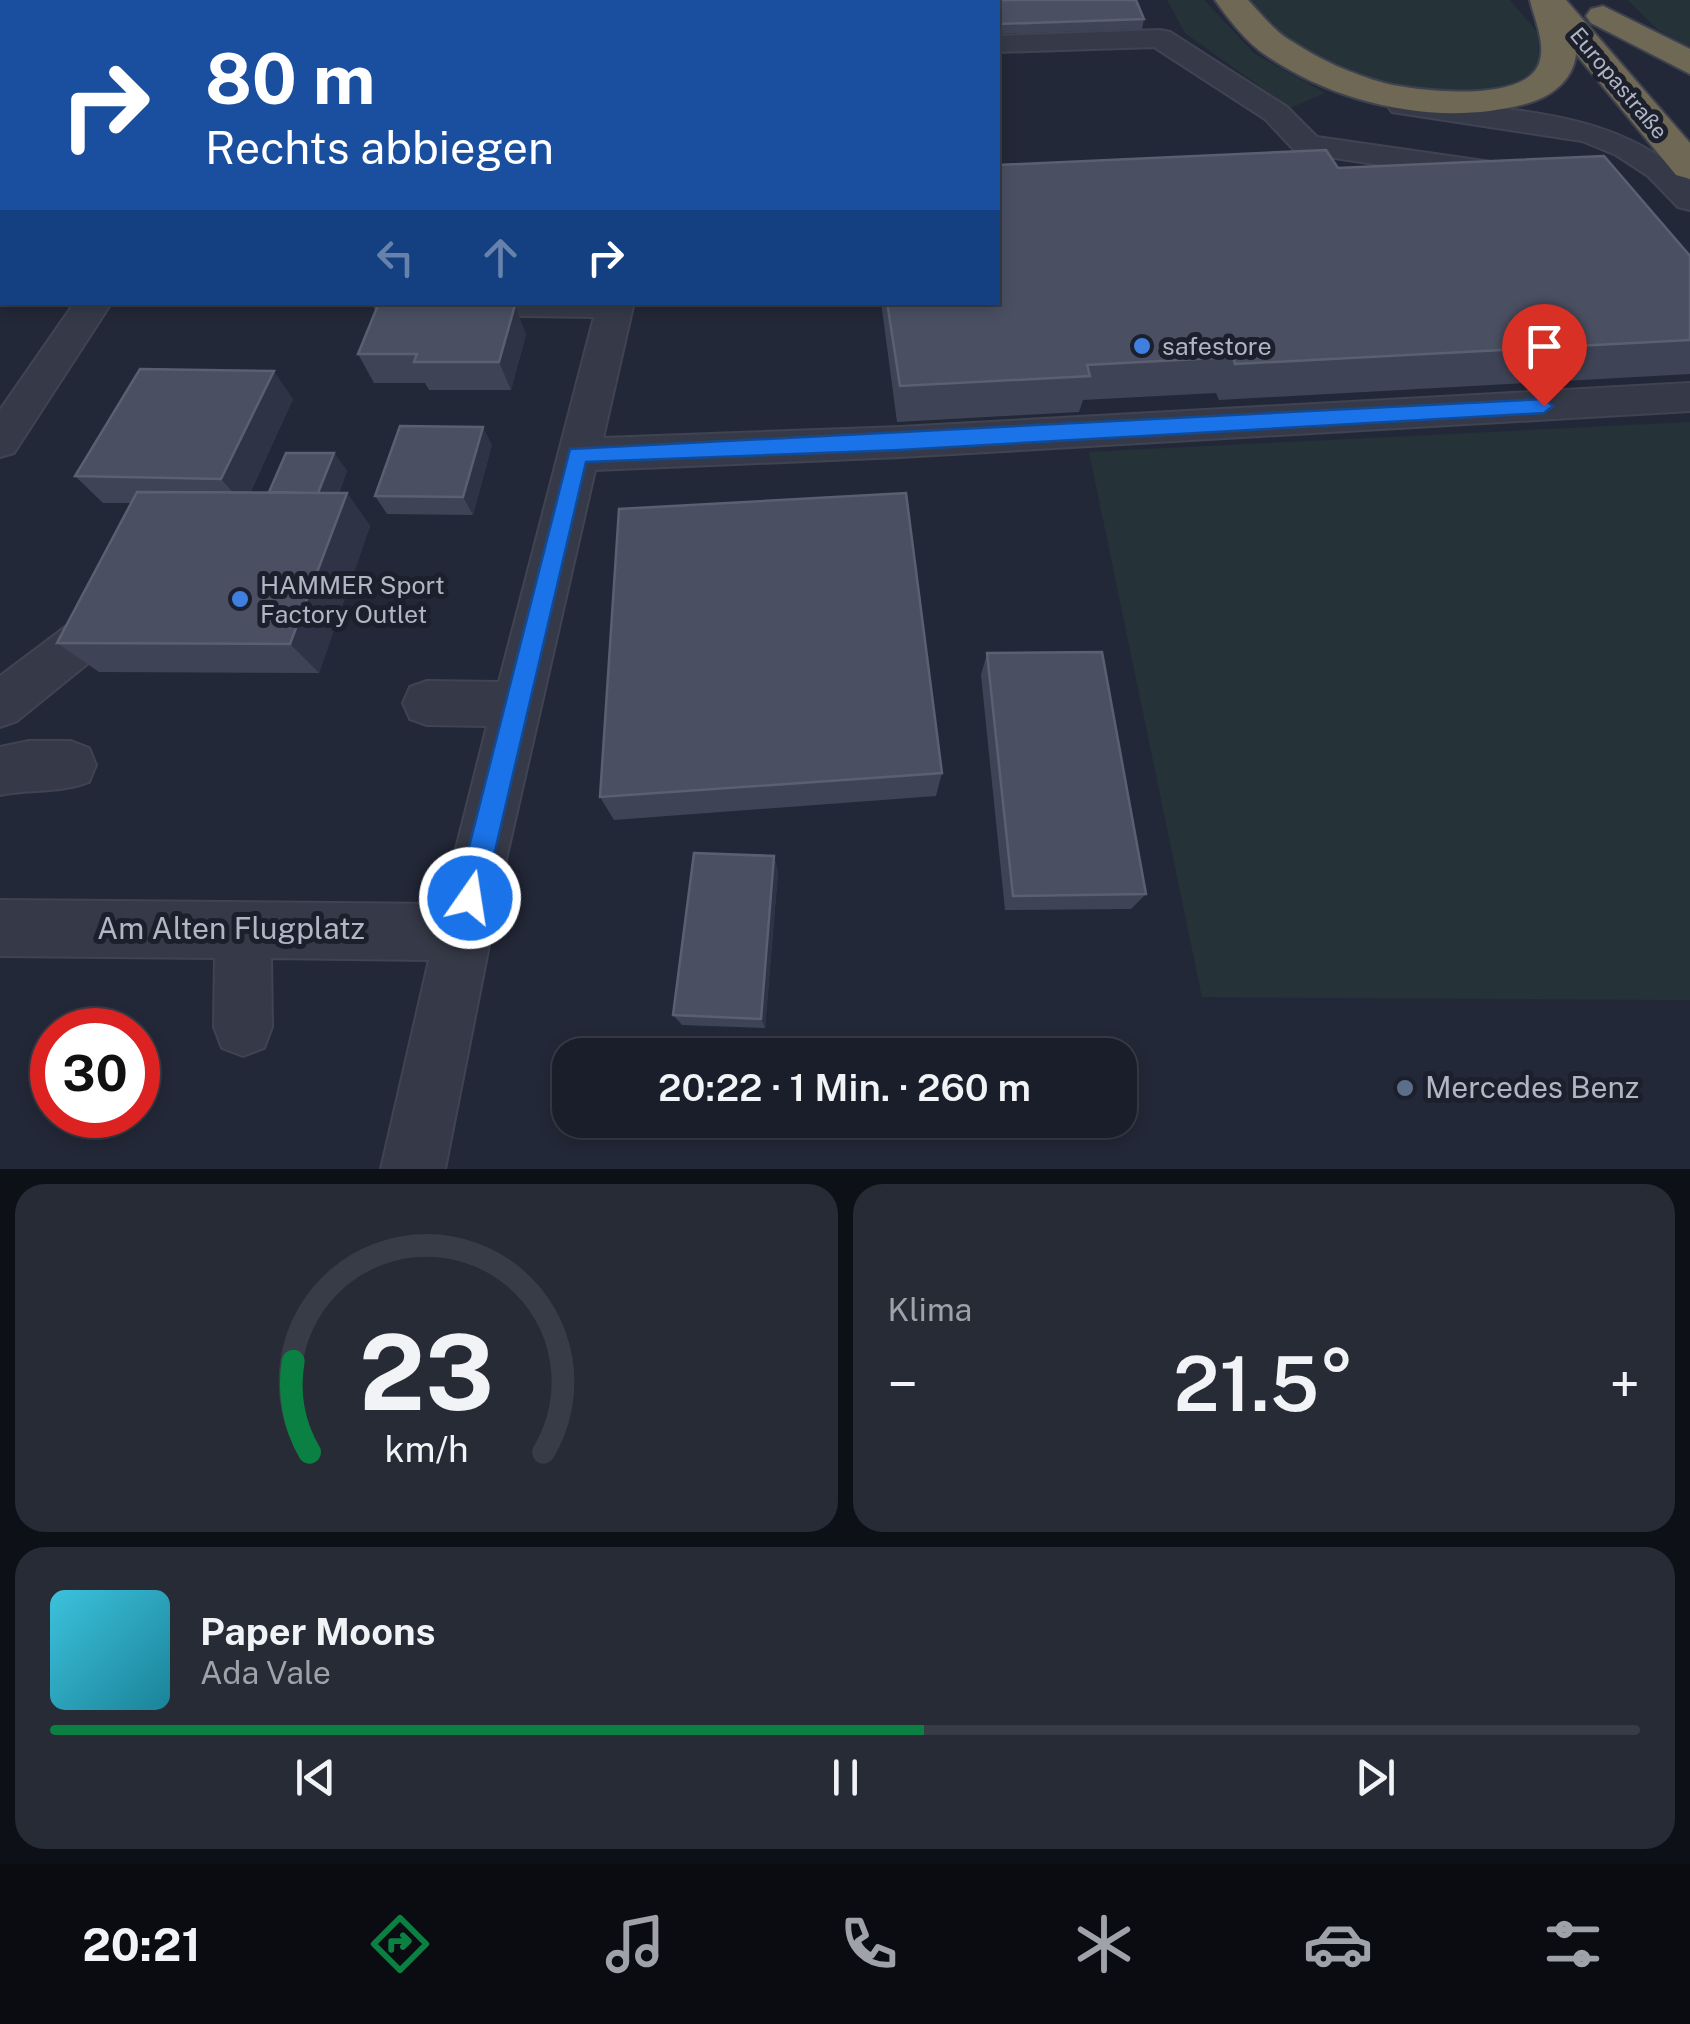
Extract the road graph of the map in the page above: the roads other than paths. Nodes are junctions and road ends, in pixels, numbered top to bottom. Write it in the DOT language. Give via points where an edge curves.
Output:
graph roads {
  1 [pos="1214,0"];
  2 [pos="1231,0"];
  3 [pos="1547,0"];
  4 [pos="1595,8"];
  5 [pos="1000,44"];
  6 [pos="1675,95"];
  7 [pos="1690,167"];
  8 [pos="1690,177"];
  9 [pos="1532,178"];
  10 [pos="1690,200"];
  11 [pos="92,305"];
  12 [pos="616,305"];
  13 [pos="1690,397"];
  14 [pos="0,442"];
  15 [pos="578,455"];
  16 [pos="98,629"];
  17 [pos="427,703"];
  18 [pos="516,705"];
  19 [pos="0,706"];
  20 [pos="72,765"];
  21 [pos="0,771"];
  22 [pos="0,928"];
  23 [pos="243,928"];
  24 [pos="462,932"];
  25 [pos="243,1027"];
  26 [pos="414,1169"];
  1 -- 10 [label="street" via="1263,51 1318,80 1401,106 1586,130 1651,160"];
  2 -- 3 [label="highway" via="1276,47 1312,66 1377,92 1448,102 1493,101 1548,80 1558,64 1558,46"];
  3 -- 6 [label="highway, Europastraße"];
  4 -- 6 [label="highway, Europastraße"];
  5 -- 9 [label="street" via="1160,38 1276,113 1306,145"];
  6 -- 7 [label="highway, Europastraße"];
  6 -- 8 [label="highway"];
  11 -- 14 [label="street"];
  12 -- 15 [label="street"];
  13 -- 15 [label="street"];
  15 -- 18 [label="street"];
  16 -- 19 [label="street"];
  17 -- 18 [label="street"];
  18 -- 24 [label="street"];
  20 -- 21 [label="street"];
  22 -- 23 [label="street, Am Alten Flugplatz"];
  23 -- 24 [label="street, Am Alten Flugplatz"];
  23 -- 25 [label="street"];
  24 -- 26 [label="street"];
}
